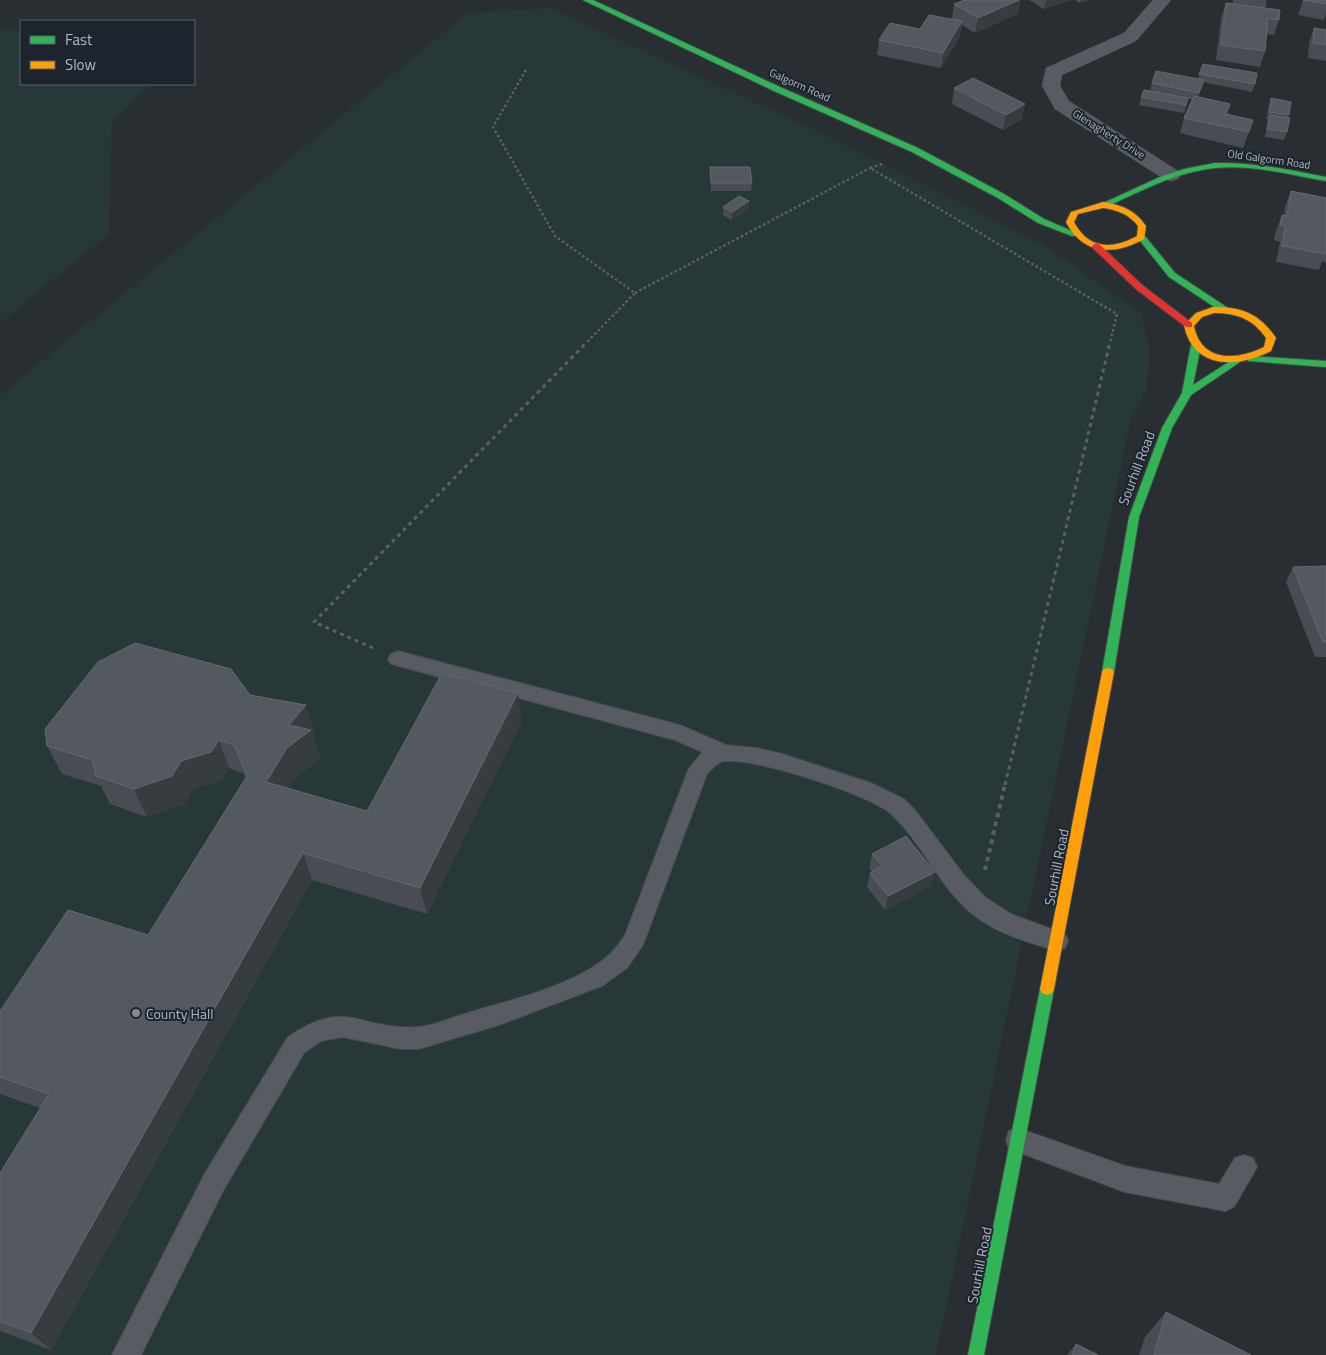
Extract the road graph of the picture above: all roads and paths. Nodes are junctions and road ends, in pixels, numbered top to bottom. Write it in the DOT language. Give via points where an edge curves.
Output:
graph roads {
  1 [pos="588,0"];
  2 [pos="1162,0"];
  3 [pos="526,70"];
  4 [pos="915,150"];
  5 [pos="870,168"];
  6 [pos="1171,175"];
  7 [pos="1326,180"];
  8 [pos="1001,196"];
  9 [pos="1029,201"];
  10 [pos="1102,205"];
  11 [pos="1065,206"];
  12 [pos="1082,208"];
  13 [pos="1075,234"];
  14 [pos="1141,237"];
  15 [pos="1096,246"];
  16 [pos="635,293"];
  17 [pos="1226,310"];
  18 [pos="1188,325"];
  19 [pos="1266,328"];
  20 [pos="1283,338"];
  21 [pos="1196,345"];
  22 [pos="1309,352"];
  23 [pos="1251,359"];
  24 [pos="1238,360"];
  25 [pos="1326,363"];
  26 [pos="1187,393"];
  27 [pos="398,659"];
  28 [pos="722,752"];
  29 [pos="977,905"];
  30 [pos="1057,941"];
  31 [pos="1018,1140"];
  32 [pos="1244,1167"];
  33 [pos="126,1355"];
  34 [pos="976,1355"];
  1 -- 4 [label="main road, Galgorm Road"];
  2 -- 6 [label="street, Glenagherty Drive" via="1130,37 1052,72 1051,86 1062,105"];
  3 -- 16 [label="path" via="493,127 555,236"];
  4 -- 5 [label="path"];
  4 -- 8 [label="main road, Galgorm Road"];
  5 -- 16 [label="path"];
  5 -- 29 [label="path" via="1117,314"];
  6 -- 7 [label="main road, Old Galgorm Road" via="1202,167 1242,166"];
  6 -- 10 [label="main road, Old Galgorm Road" via="1151,189"];
  8 -- 9 [label="main road, Galgorm Road"];
  8 -- 13 [label="main road, Galgorm Road" via="1041,221"];
  10 -- 12 [label="main road"];
  10 -- 14 [label="main road" via="1141,217"];
  11 -- 12 [label="main road"];
  12 -- 13 [label="main road" via="1075,212 1070,222"];
  13 -- 15 [label="main road, Galgorm Road"];
  14 -- 15 [label="main road" via="1118,248"];
  14 -- 17 [label="main road" via="1172,275"];
  15 -- 18 [label="main road" via="1139,287"];
  16 -- 27 [label="path" via="314,622"];
  17 -- 18 [label="main road" via="1201,313"];
  17 -- 19 [label="main road" via="1253,318"];
  18 -- 21 [label="main road"];
  19 -- 20 [label="main road"];
  19 -- 23 [label="main road" via="1271,342 1268,350"];
  21 -- 24 [label="main road" via="1220,358"];
  21 -- 26 [label="main road, Sourhill Road"];
  22 -- 25 [label="main road"];
  23 -- 24 [label="main road"];
  23 -- 25 [label="main road"];
  24 -- 26 [label="main road, Sourhill Road"];
  26 -- 30 [label="main road, Sourhill Road" via="1167,428 1134,517 1104,699"];
  27 -- 28 [label="lane" via="680,733"];
  28 -- 29 [label="lane" via="799,768 881,795 904,814"];
  28 -- 33 [label="lane" via="704,762 698,770 635,938 628,951 604,972 590,981 514,1010 420,1038 384,1036 334,1025 308,1035 296,1045 214,1182"];
  29 -- 30 [label="lane" via="1009,925"];
  30 -- 31 [label="main road, Sourhill Road"];
  31 -- 32 [label="lane" via="1125,1179 1225,1198"];
  31 -- 34 [label="main road, Sourhill Road"];
}
